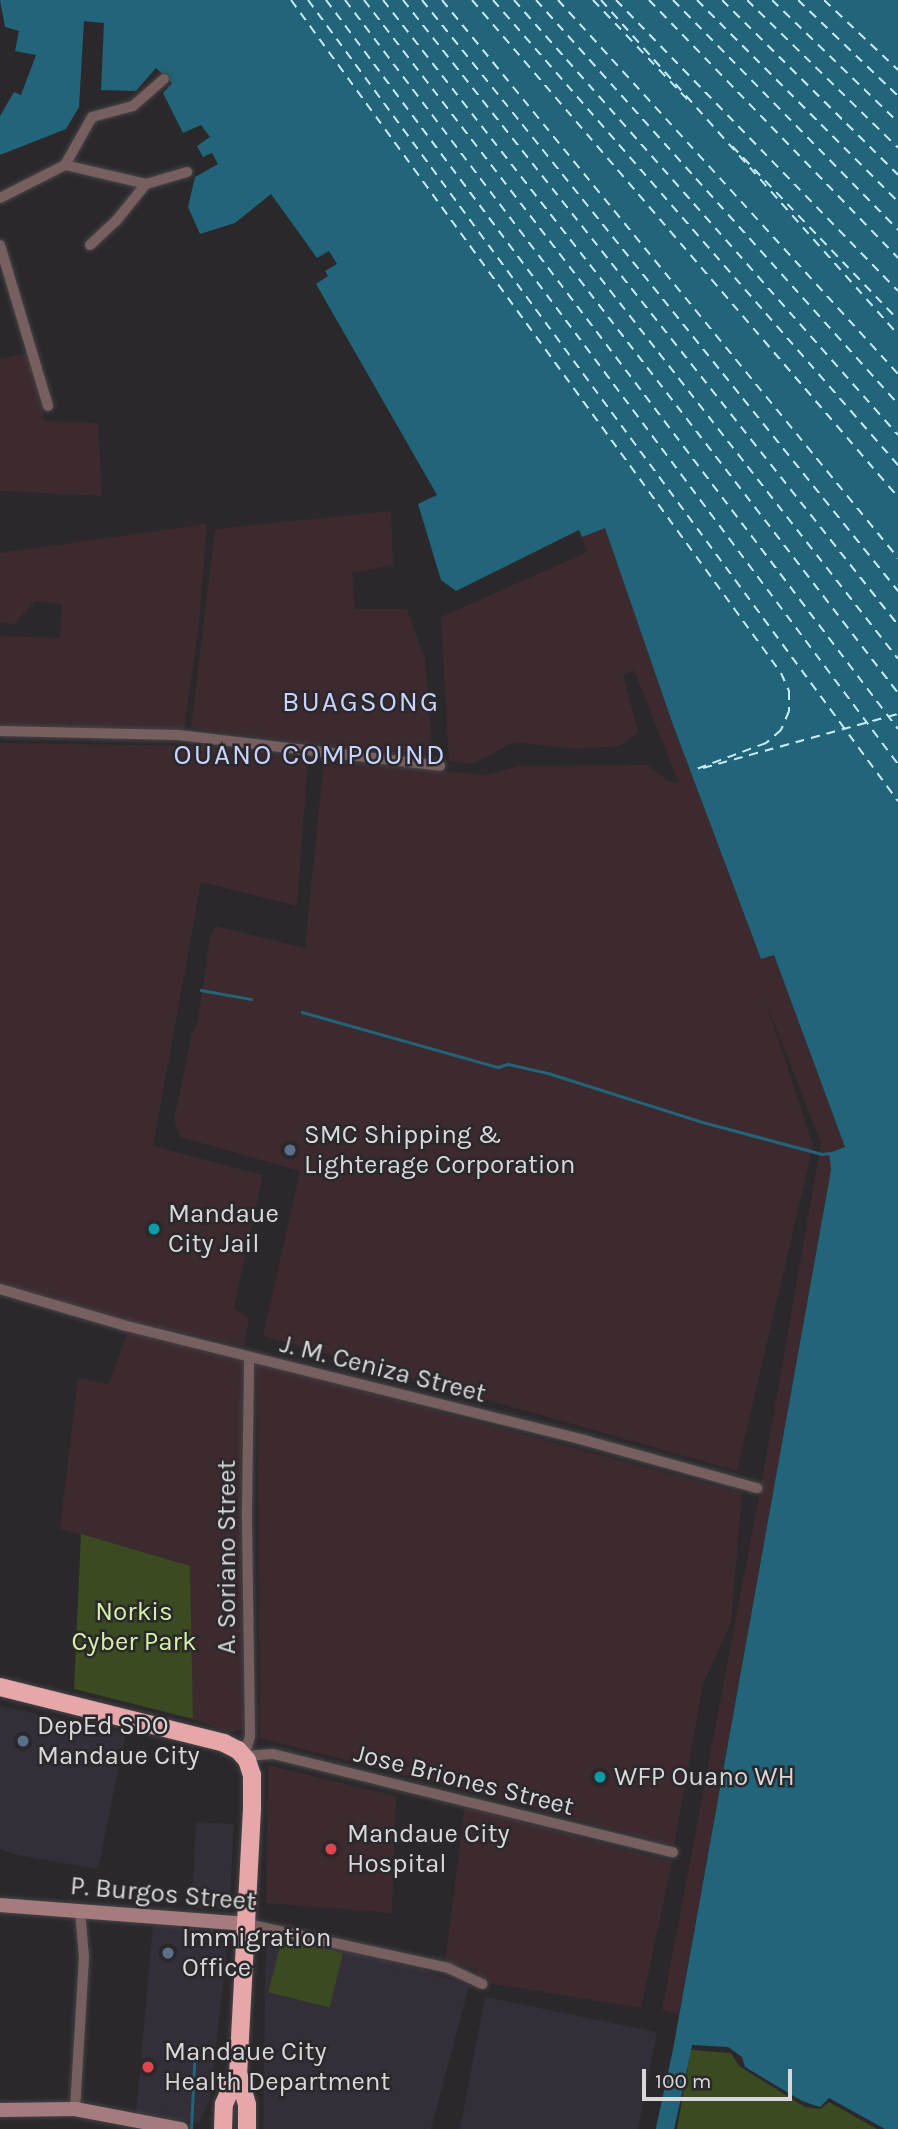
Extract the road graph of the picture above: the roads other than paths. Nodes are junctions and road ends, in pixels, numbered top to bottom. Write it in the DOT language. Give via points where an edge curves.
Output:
graph roads {
  1 [pos="164,79"];
  2 [pos="65,165"];
  3 [pos="187,172"];
  4 [pos="146,184"];
  5 [pos="0,198"];
  6 [pos="90,245"];
  7 [pos="0,246"];
  8 [pos="48,406"];
  9 [pos="0,731"];
  10 [pos="440,766"];
  11 [pos="0,1289"];
  12 [pos="249,1357"];
  13 [pos="757,1488"];
  14 [pos="0,1688"];
  15 [pos="244,1756"];
  16 [pos="673,1852"];
  17 [pos="0,1905"];
  18 [pos="79,1910"];
  19 [pos="247,1924"];
  20 [pos="482,1984"];
  21 [pos="238,2073"];
  22 [pos="75,2109"];
  23 [pos="0,2110"];
  24 [pos="181,2129"];
  25 [pos="223,2129"];
  26 [pos="247,2129"];
  1 -- 2 [label="street" via="133,106 92,117"];
  2 -- 4 [label="street"];
  2 -- 5 [label="street"];
  3 -- 4 [label="street"];
  4 -- 6 [label="street"];
  7 -- 8 [label="street"];
  9 -- 10 [label="street" via="178,736"];
  11 -- 12 [label="street, J. M. Ceniza Street"];
  12 -- 13 [label="street, J. M. Ceniza Street"];
  12 -- 15 [label="street, A. Soriano Street" via="250,1736"];
  14 -- 15 [label="highway" via="199,1735 229,1745"];
  15 -- 16 [label="street, Jose Briones Street" via="273,1754"];
  15 -- 19 [label="highway" via="252,1776"];
  17 -- 18 [label="street, P. Burgos Street"];
  18 -- 19 [label="street, P. Burgos Street"];
  18 -- 22 [label="street" via="84,1958"];
  19 -- 20 [label="street, P. Burgos Street" via="448,1968"];
  19 -- 21 [label="highway"];
  21 -- 25 [label="highway" via="224,2104"];
  21 -- 26 [label="highway" via="247,2105"];
  22 -- 23 [label="street"];
  22 -- 24 [label="street"];
}
